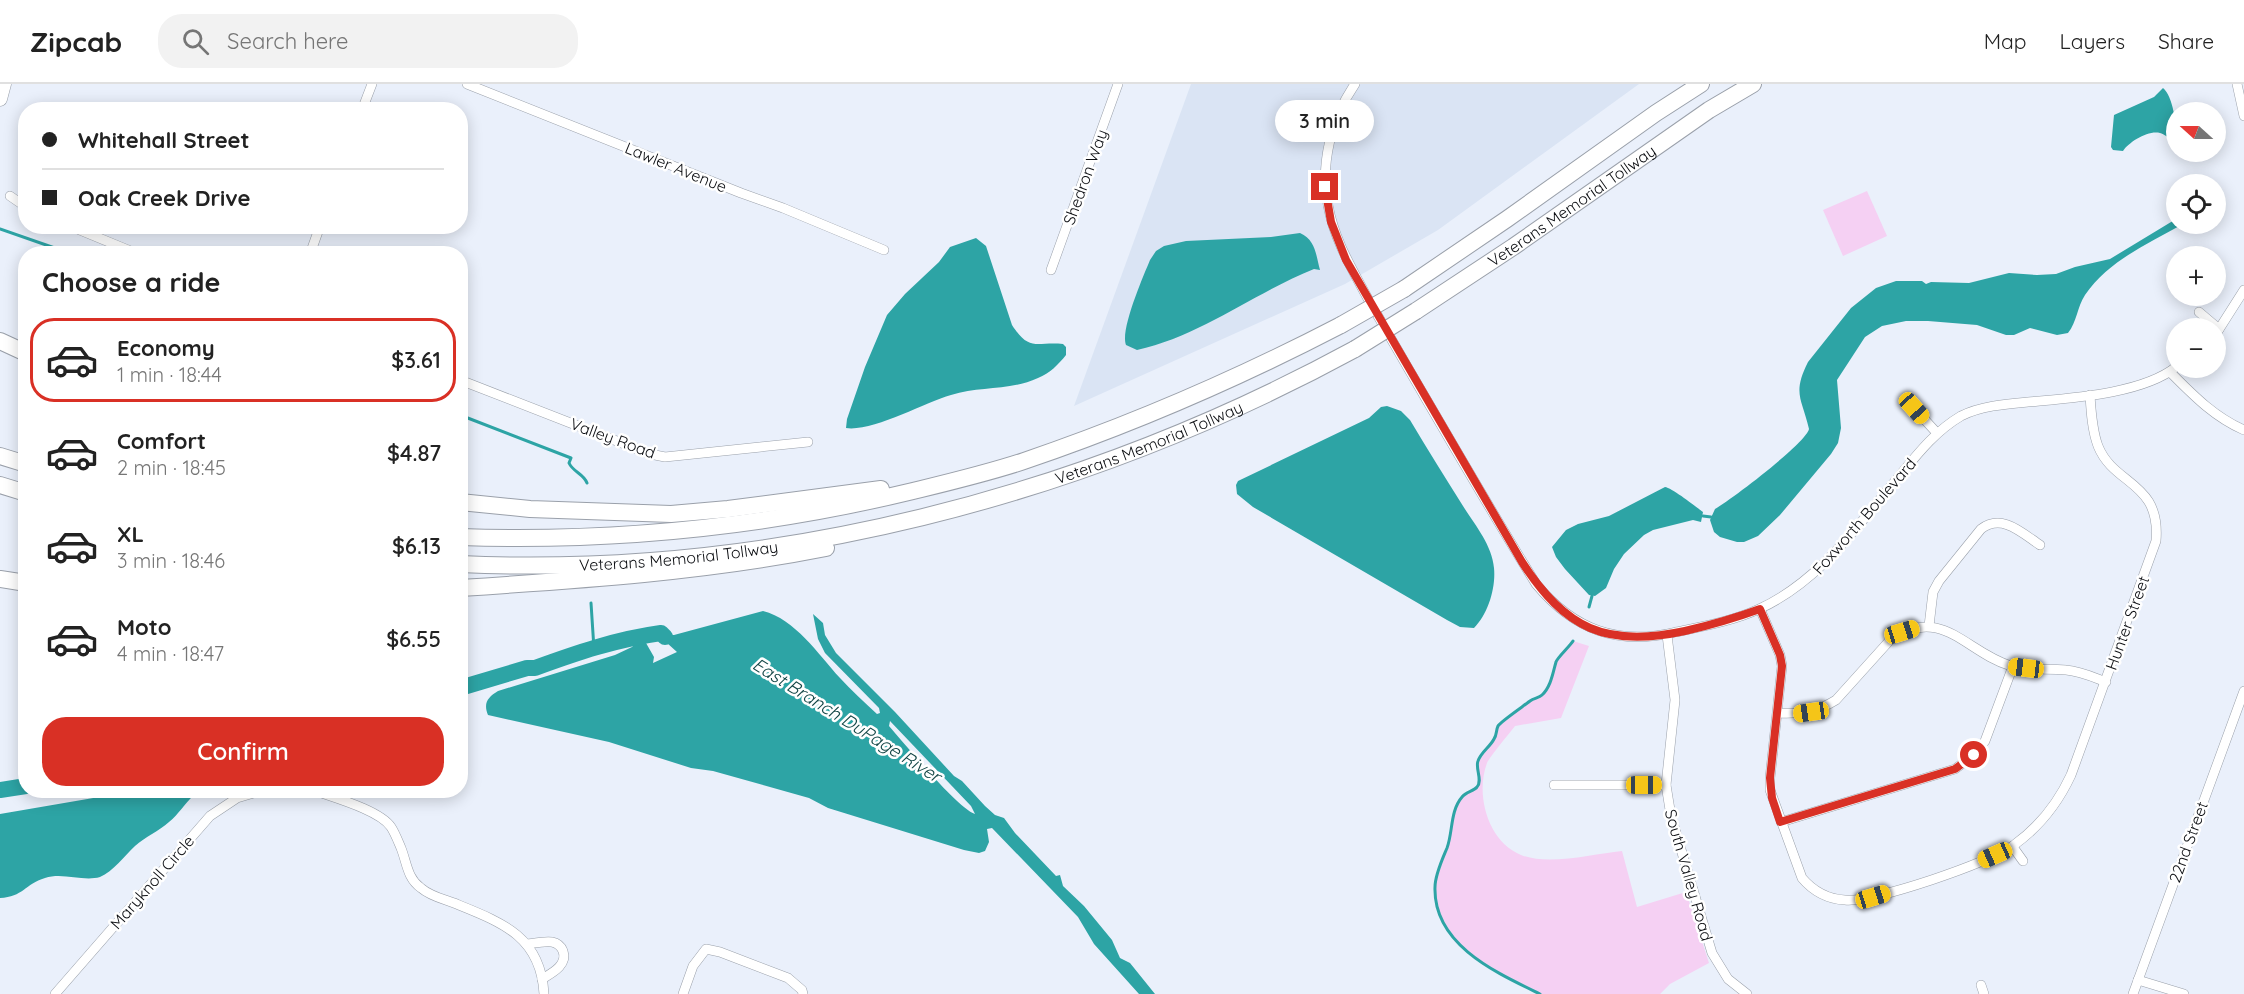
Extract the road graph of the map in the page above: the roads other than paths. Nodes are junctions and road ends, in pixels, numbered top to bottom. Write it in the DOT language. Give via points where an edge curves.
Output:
graph roads {
  1 [pos="4,84"];
  2 [pos="372,84"];
  3 [pos="467,84"];
  4 [pos="1118,84"];
  5 [pos="1355,84"];
  6 [pos="1701,84"];
  7 [pos="1753,84"];
  8 [pos="2237,84"];
  9 [pos="0,99"];
  10 [pos="365,102"];
  11 [pos="2244,116"];
  12 [pos="10,196"];
  13 [pos="18,202"];
  14 [pos="89,234"];
  15 [pos="119,246"];
  16 [pos="884,250"];
  17 [pos="1051,270"];
  18 [pos="2244,290"];
  19 [pos="2199,312"];
  20 [pos="2204,318"];
  21 [pos="2226,318"];
  22 [pos="0,341"];
  23 [pos="18,349"];
  24 [pos="0,352"];
  25 [pos="18,360"];
  26 [pos="2166,373"];
  27 [pos="2181,378"];
  28 [pos="468,383"];
  29 [pos="2090,394"];
  30 [pos="1914,408"];
  31 [pos="2244,430"];
  32 [pos="1936,432"];
  33 [pos="808,442"];
  34 [pos="0,456"];
  35 [pos="18,462"];
  36 [pos="0,485"];
  37 [pos="939,485"];
  38 [pos="18,491"];
  39 [pos="468,503"];
  40 [pos="876,528"];
  41 [pos="468,537"];
  42 [pos="2040,545"];
  43 [pos="468,564"];
  44 [pos="0,579"];
  45 [pos="18,582"];
  46 [pos="468,587"];
  47 [pos="1760,609"];
  48 [pos="1929,626"];
  49 [pos="1666,635"];
  50 [pos="2013,666"];
  51 [pos="2106,682"];
  52 [pos="2244,691"];
  53 [pos="1778,713"];
  54 [pos="1554,785"];
  55 [pos="1666,785"];
  56 [pos="237,798"];
  57 [pos="333,798"];
  58 [pos="1780,822"];
  59 [pos="2013,847"];
  60 [pos="2023,861"];
  61 [pos="528,944"];
  62 [pos="542,979"];
  63 [pos="2138,980"];
  64 [pos="55,994"];
  65 [pos="544,994"];
  66 [pos="683,994"];
  67 [pos="803,994"];
  68 [pos="1747,994"];
  69 [pos="2133,994"];
  70 [pos="2184,994"];
  1 -- 9 [label="main road"];
  2 -- 10 [label="street"];
  3 -- 16 [label="street, Lawler Avenue"];
  4 -- 17 [label="street, Shedron Way"];
  5 -- 49 [label="street, Foxworth Boulevard" via="1331,138 1325,187 1336,237 1365,294 1546,597 1573,619 1613,635"];
  6 -- 37 [label="highway, Veterans Memorial Tollway, bridge" via="1404,289 1341,325 1236,378 1109,430 1023,461"];
  7 -- 40 [label="highway, Veterans Memorial Tollway, bridge" via="1709,110 1416,311 1260,397 1123,455 1017,492"];
  8 -- 11 [label="street"];
  12 -- 13 [label="street"];
  14 -- 15 [label="street"];
  18 -- 21 [label="street"];
  19 -- 20 [label="street"];
  22 -- 23 [label="highway"];
  24 -- 25 [label="highway"];
  26 -- 29 [label="street, Foxworth Boulevard" via="2130,388"];
  27 -- 31 [label="street" via="2206,408"];
  28 -- 33 [label="street, Valley Road" via="665,457"];
  29 -- 32 [label="street, Foxworth Boulevard" via="1993,406 1964,415"];
  29 -- 51 [label="street, Hunter Street" via="2098,446 2108,461 2143,493 2152,508 2157,534"];
  30 -- 32 [label="street"];
  32 -- 47 [label="street, Foxworth Boulevard" via="1829,560 1798,587"];
  34 -- 35 [label="highway"];
  36 -- 38 [label="highway"];
  37 -- 39 [label="highway" via="671,514 530,510"];
  37 -- 41 [label="highway, Veterans Memorial Tollway" via="823,511 697,528 608,536"];
  40 -- 43 [label="highway, Veterans Memorial Tollway" via="740,552 644,561 544,566"];
  40 -- 46 [label="highway" via="853,542 744,563 640,576"];
  42 -- 48 [label="street" via="2007,524 1997,522 1981,529 1939,580 1933,592"];
  44 -- 45 [label="highway"];
  47 -- 49 [label="street, Foxworth Boulevard"];
  47 -- 53 [label="street, Hunter Street" via="1782,666"];
  48 -- 50 [label="street" via="1956,634"];
  48 -- 53 [label="street" via="1902,632 1891,639 1825,707 1798,714"];
  49 -- 55 [label="street, South Valley Road" via="1675,700"];
  50 -- 51 [label="street" via="2068,670"];
  50 -- 58 [label="street" via="1985,741 1969,760 1955,769"];
  51 -- 59 [label="street, Hunter Street" via="2067,784 2051,810"];
  52 -- 63 [label="street, 22nd Street"];
  53 -- 58 [label="street, Hunter Street" via="1770,778"];
  54 -- 55 [label="street"];
  55 -- 68 [label="street, South Valley Road" via="1675,833 1712,953 1728,979"];
  56 -- 64 [label="street, Maryknoll Circle" via="210,816"];
  57 -- 61 [label="street" via="371,813 390,826 410,877 420,888 501,922"];
  58 -- 59 [label="street, Hunter Street" via="1802,878 1820,893 1845,900 1873,897 1960,870"];
  59 -- 60 [label="street"];
  61 -- 62 [label="street"];
  61 -- 62 [label="street" via="550,942 562,950 561,965"];
  62 -- 65 [label="street"];
  63 -- 69 [label="street, 22nd Street"];
  63 -- 70 [label="street"];
  66 -- 67 [label="street" via="693,966 706,950 788,978"];
}
